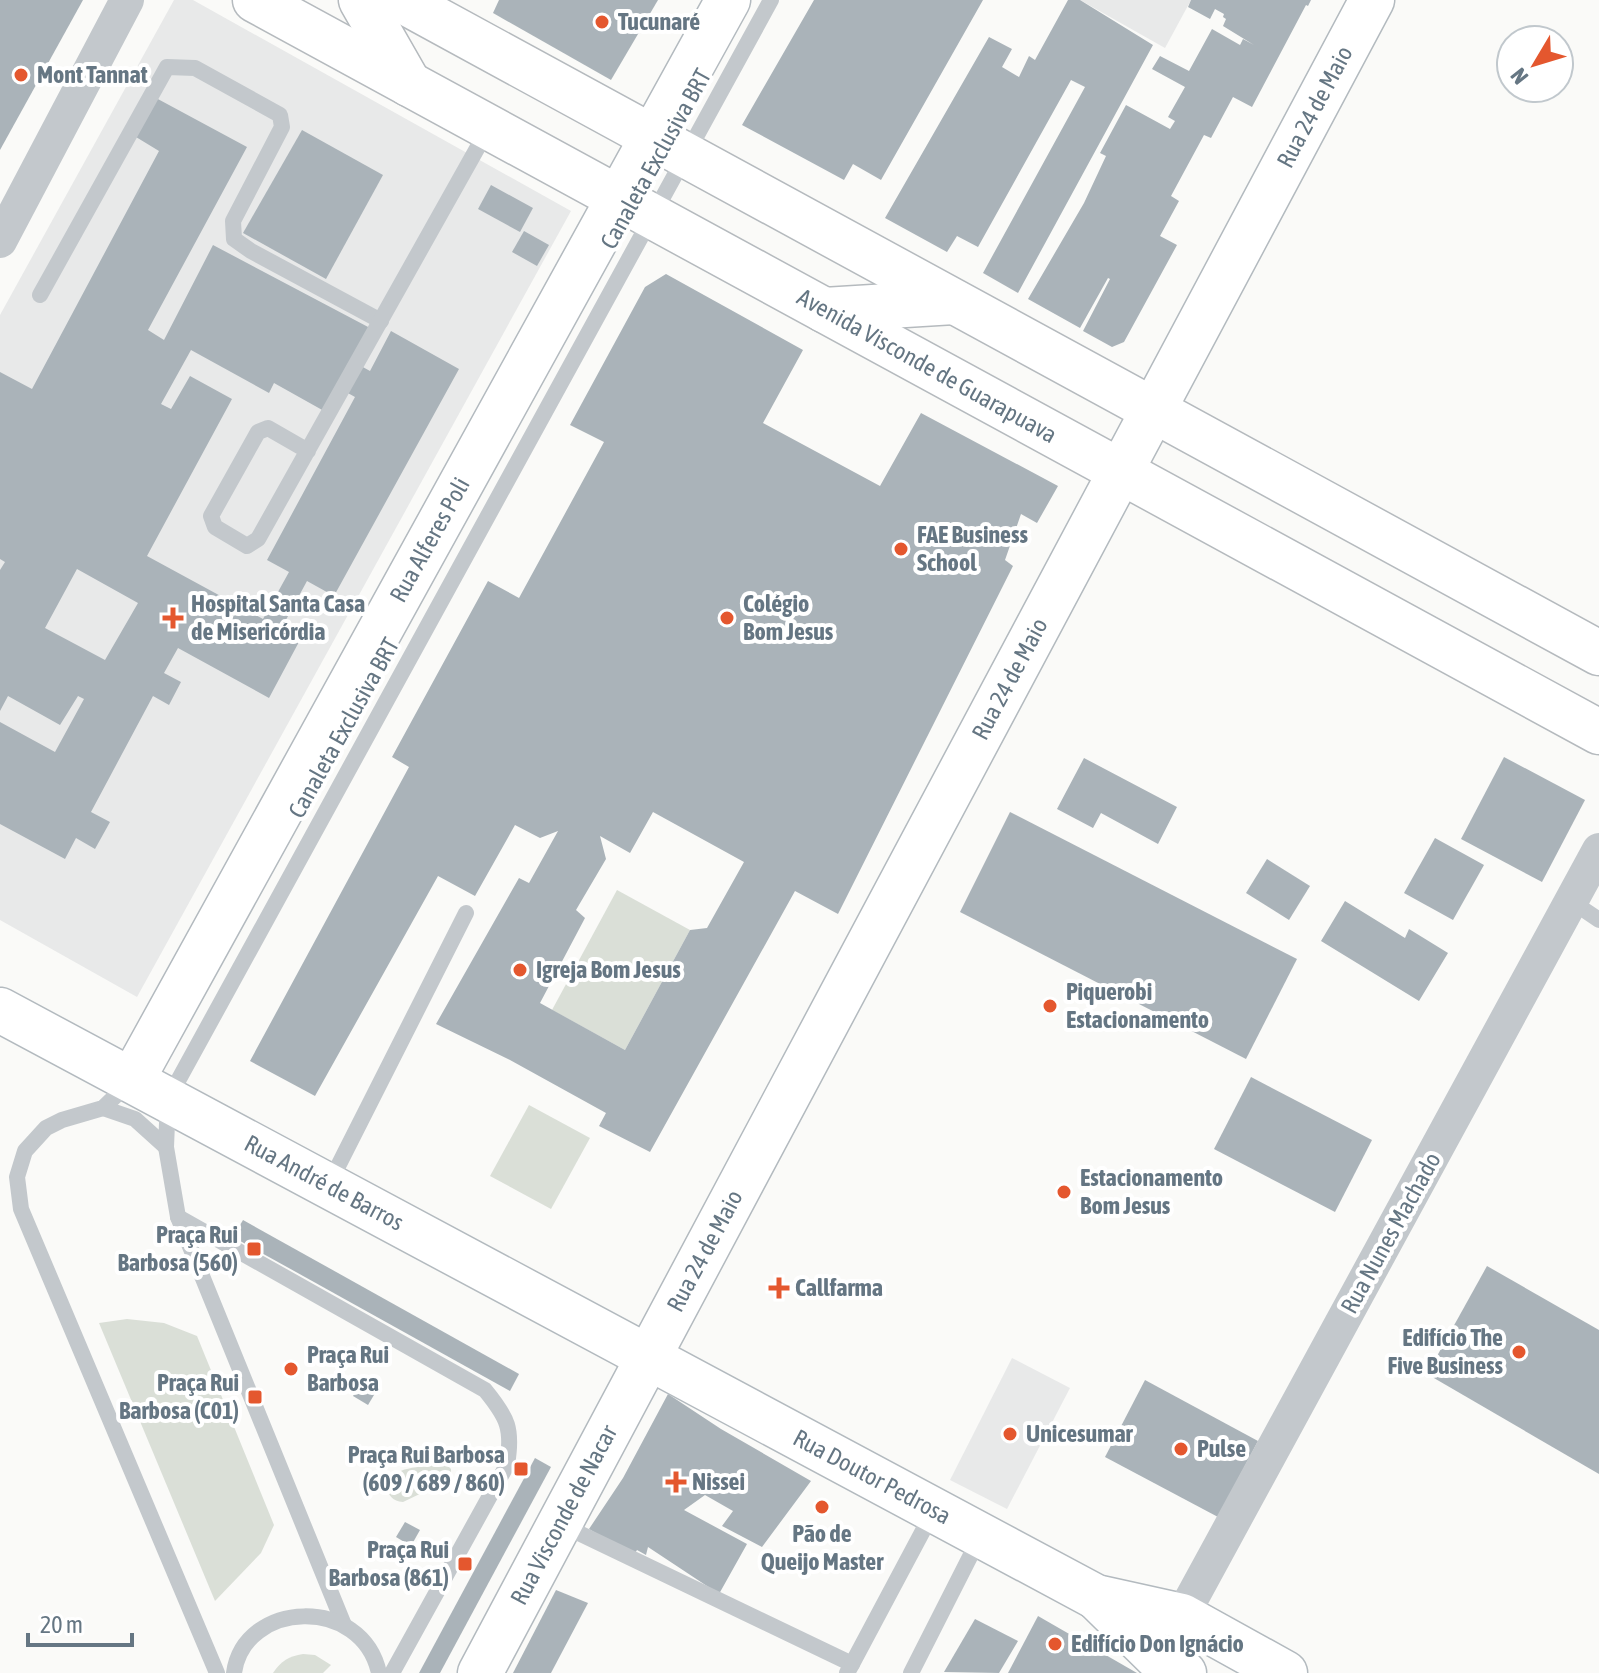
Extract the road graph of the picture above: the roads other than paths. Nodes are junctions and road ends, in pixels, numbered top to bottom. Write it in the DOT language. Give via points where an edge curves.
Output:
graph roads {
  1 [pos="127,0"];
  2 [pos="255,0"];
  3 [pos="361,0"];
  4 [pos="401,0"];
  5 [pos="728,0"];
  6 [pos="771,0"];
  7 [pos="1372,0"];
  8 [pos="409,84"];
  9 [pos="489,128"];
  10 [pos="669,146"];
  11 [pos="635,207"];
  12 [pos="0,241"];
  13 [pos="40,295"];
  14 [pos="954,302"];
  15 [pos="824,310"];
  16 [pos="381,321"];
  17 [pos="1154,410"];
  18 [pos="308,451"];
  19 [pos="1121,471"];
  20 [pos="1599,653"];
  21 [pos="1599,732"];
  22 [pos="1599,850"];
  23 [pos="1585,910"];
  24 [pos="466,913"];
  25 [pos="0,1010"];
  26 [pos="134,1096"];
  27 [pos="166,1147"];
  28 [pos="328,1185"];
  29 [pos="178,1217"];
  30 [pos="648,1358"];
  31 [pos="934,1510"];
  32 [pos="560,1524"];
  33 [pos="981,1536"];
  34 [pos="1096,1597"];
  35 [pos="1182,1616"];
  36 [pos="344,1625"];
  37 [pos="850,1669"];
  38 [pos="217,1673"];
  39 [pos="234,1673"];
  40 [pos="379,1673"];
  41 [pos="392,1673"];
  42 [pos="480,1673"];
  43 [pos="911,1673"];
  44 [pos="1184,1673"];
  45 [pos="1285,1673"];
  1 -- 12 [label="street"];
  2 -- 8 [label="main road, Avenida Visconde de Guarapuava"];
  3 -- 8 [label="main road"];
  4 -- 10 [label="main road"];
  5 -- 10 [label="main road, Rua Alferes Poli"];
  6 -- 10 [label="lane, Canaleta Exclusiva BRT"];
  7 -- 17 [label="main road, Rua 24 de Maio"];
  8 -- 9 [label="main road, Avenida Visconde de Guarapuava"];
  9 -- 11 [label="main road, Avenida Visconde de Guarapuava"];
  9 -- 16 [label="lane"];
  10 -- 11 [label="main road, Rua Alferes Poli"];
  10 -- 14 [label="main road"];
  11 -- 15 [label="main road, Avenida Visconde de Guarapuava"];
  11 -- 26 [label="main road, Rua Alferes Poli"];
  13 -- 16 [label="lane" via="167,67 195,68 280,115 282,127 233,221 234,239"];
  14 -- 15 [label="main road"];
  14 -- 17 [label="main road"];
  15 -- 19 [label="main road, Avenida Visconde de Guarapuava"];
  16 -- 18 [label="lane"];
  17 -- 19 [label="main road, Rua 24 de Maio"];
  17 -- 20 [label="main road"];
  18 -- 18 [label="lane" via="258,539 247,546 215,527 211,516 258,432 268,428"];
  19 -- 21 [label="main road, Avenida Visconde de Guarapuava"];
  19 -- 30 [label="main road, Rua 24 de Maio"];
  22 -- 23 [label="street, Rua Nunes Machado"];
  23 -- 35 [label="street, Rua Nunes Machado"];
  24 -- 28 [label="lane"];
  25 -- 26 [label="main road, Rua André de Barros"];
  26 -- 27 [label="lane"];
  26 -- 27 [label="lane" via="135,1119"];
  26 -- 28 [label="main road, Rua André de Barros"];
  26 -- 38 [label="lane" via="46,1128 25,1151 17,1177 21,1209"];
  27 -- 29 [label="lane"];
  28 -- 30 [label="main road, Rua André de Barros"];
  29 -- 36 [label="lane"];
  29 -- 41 [label="lane" via="485,1390 505,1415 511,1440 507,1465"];
  30 -- 31 [label="main road, Rua Doutor Pedrosa"];
  30 -- 32 [label="main road, Rua Visconde de Nacar"];
  31 -- 33 [label="main road, Rua Doutor Pedrosa"];
  31 -- 37 [label="lane"];
  32 -- 37 [label="lane"];
  32 -- 42 [label="main road, Rua Visconde de Nacar"];
  33 -- 34 [label="main road, Rua Doutor Pedrosa"];
  33 -- 43 [label="lane"];
  34 -- 35 [label="main road, Rua Doutor Pedrosa"];
  34 -- 44 [label="main road, Rua Doutor Pedrosa" via="1159,1659"];
  35 -- 45 [label="main road, Rua Doutor Pedrosa"];
  36 -- 39 [label="lane" via="294,1616 268,1625 248,1643"];
  36 -- 40 [label="lane" via="365,1643"];
}
